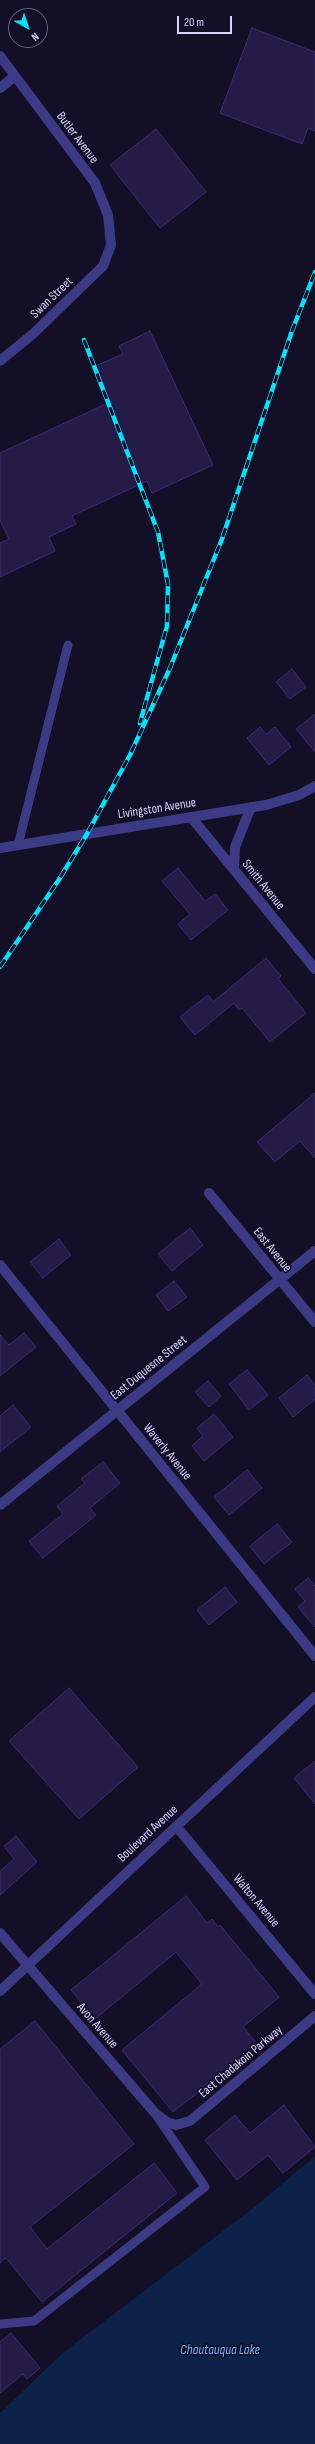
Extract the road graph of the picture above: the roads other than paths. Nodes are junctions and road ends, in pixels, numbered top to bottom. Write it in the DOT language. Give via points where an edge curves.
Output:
graph roads {
  1 [pos="0,56"];
  2 [pos="15,76"];
  3 [pos="0,88"];
  4 [pos="111,245"];
  5 [pos="0,360"];
  6 [pos="68,645"];
  7 [pos="315,786"];
  8 [pos="251,807"];
  9 [pos="191,817"];
  10 [pos="18,845"];
  11 [pos="0,848"];
  12 [pos="234,869"];
  13 [pos="315,969"];
  14 [pos="209,1193"];
  15 [pos="315,1251"];
  16 [pos="0,1265"];
  17 [pos="280,1280"];
  18 [pos="315,1322"];
  19 [pos="117,1411"];
  20 [pos="0,1505"];
  21 [pos="315,1656"];
  22 [pos="315,1697"];
  23 [pos="176,1826"];
  24 [pos="0,1933"];
  25 [pos="27,1966"];
  26 [pos="0,1991"];
  27 [pos="315,1994"];
  28 [pos="315,2016"];
  29 [pos="155,2114"];
  30 [pos="182,2124"];
  31 [pos="0,2324"];
  1 -- 2 [label="street, Butler Avenue"];
  2 -- 3 [label="street"];
  2 -- 4 [label="street, Butler Avenue" via="95,183 108,215"];
  4 -- 5 [label="street, Swan Street" via="103,266 34,333"];
  6 -- 10 [label="lane"];
  7 -- 8 [label="street, Livingston Avenue" via="299,795"];
  8 -- 9 [label="street, Livingston Avenue"];
  8 -- 12 [label="street" via="235,847"];
  9 -- 10 [label="street, Livingston Avenue"];
  9 -- 12 [label="street, Smith Avenue"];
  10 -- 11 [label="street, Livingston Avenue"];
  12 -- 13 [label="street, Smith Avenue"];
  14 -- 17 [label="street, East Avenue"];
  15 -- 17 [label="street, East Duquesne Street"];
  16 -- 19 [label="street, Waverly Avenue"];
  17 -- 18 [label="street, East Avenue"];
  17 -- 19 [label="street, East Duquesne Street"];
  19 -- 20 [label="street, East Duquesne Street"];
  19 -- 21 [label="street, Waverly Avenue"];
  22 -- 23 [label="street, Boulevard Avenue"];
  23 -- 25 [label="street, Boulevard Avenue"];
  23 -- 27 [label="street, Walton Avenue"];
  24 -- 25 [label="street, Avon Avenue"];
  25 -- 26 [label="street, Boulevard Avenue"];
  25 -- 29 [label="street, Avon Avenue"];
  28 -- 30 [label="street, East Chadakoin Parkway" via="190,2122"];
  29 -- 30 [label="street, Avon Avenue" via="167,2122"];
  29 -- 31 [label="lane" via="205,2187 34,2321"];
}
